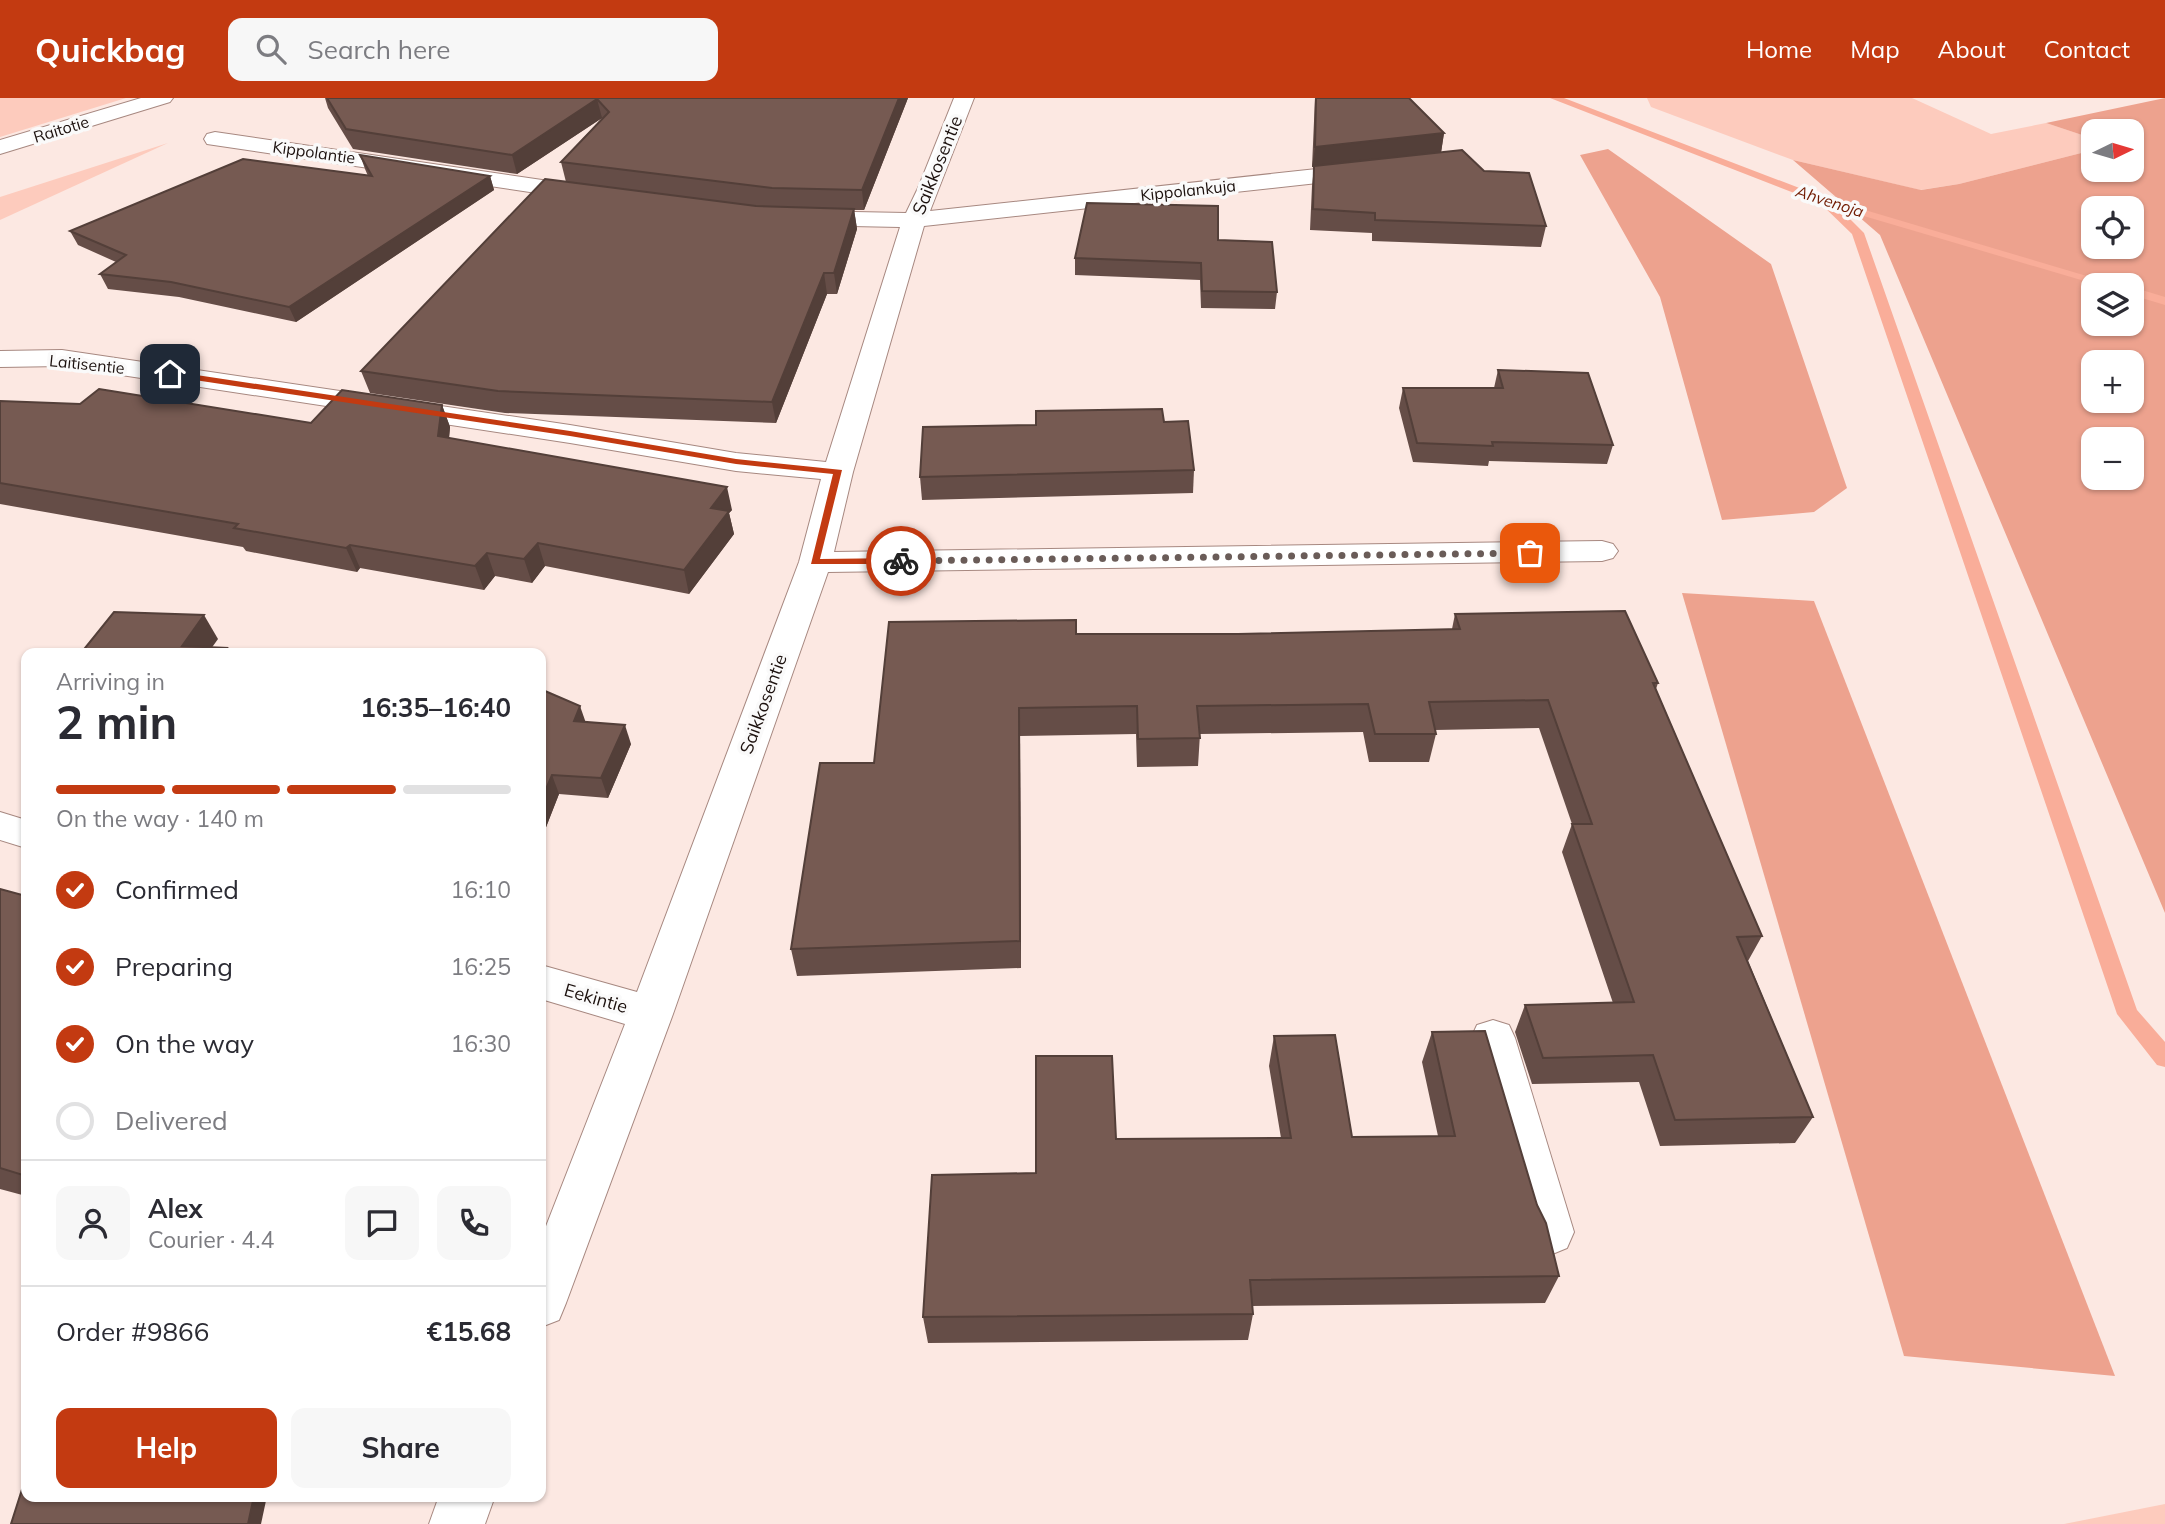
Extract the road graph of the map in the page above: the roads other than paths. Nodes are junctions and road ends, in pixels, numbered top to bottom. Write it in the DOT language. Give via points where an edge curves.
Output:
graph roads {
  1 [pos="163,98"];
  2 [pos="964,98"];
  3 [pos="215,139"];
  4 [pos="0,148"];
  5 [pos="1390,168"];
  6 [pos="607,197"];
  7 [pos="785,217"];
  8 [pos="914,220"];
  9 [pos="0,359"];
  10 [pos="838,472"];
  11 [pos="1602,551"];
  12 [pos="815,562"];
  13 [pos="0,826"];
  14 [pos="21,832"];
  15 [pos="546,983"];
  16 [pos="651,1014"];
  17 [pos="1493,1038"];
  18 [pos="1550,1232"];
  19 [pos="546,1290"];
  20 [pos="465,1502"];
  21 [pos="457,1524"];
  1 -- 4 [label="street, Raitotie"];
  2 -- 8 [label="street, Saikkosentie"];
  3 -- 6 [label="street, Kippolantie"];
  5 -- 8 [label="street, Kippolankuja"];
  7 -- 8 [label="street"];
  8 -- 10 [label="street, Saikkosentie"];
  9 -- 10 [label="street, Laitisentie" via="76,360 736,462"];
  10 -- 12 [label="street, Saikkosentie"];
  11 -- 12 [label="street"];
  12 -- 16 [label="street, Saikkosentie"];
  13 -- 14 [label="street"];
  15 -- 16 [label="street, Eekintie"];
  16 -- 19 [label="street, Saikkosentie"];
  17 -- 18 [label="street"];
  20 -- 21 [label="street"];
}
